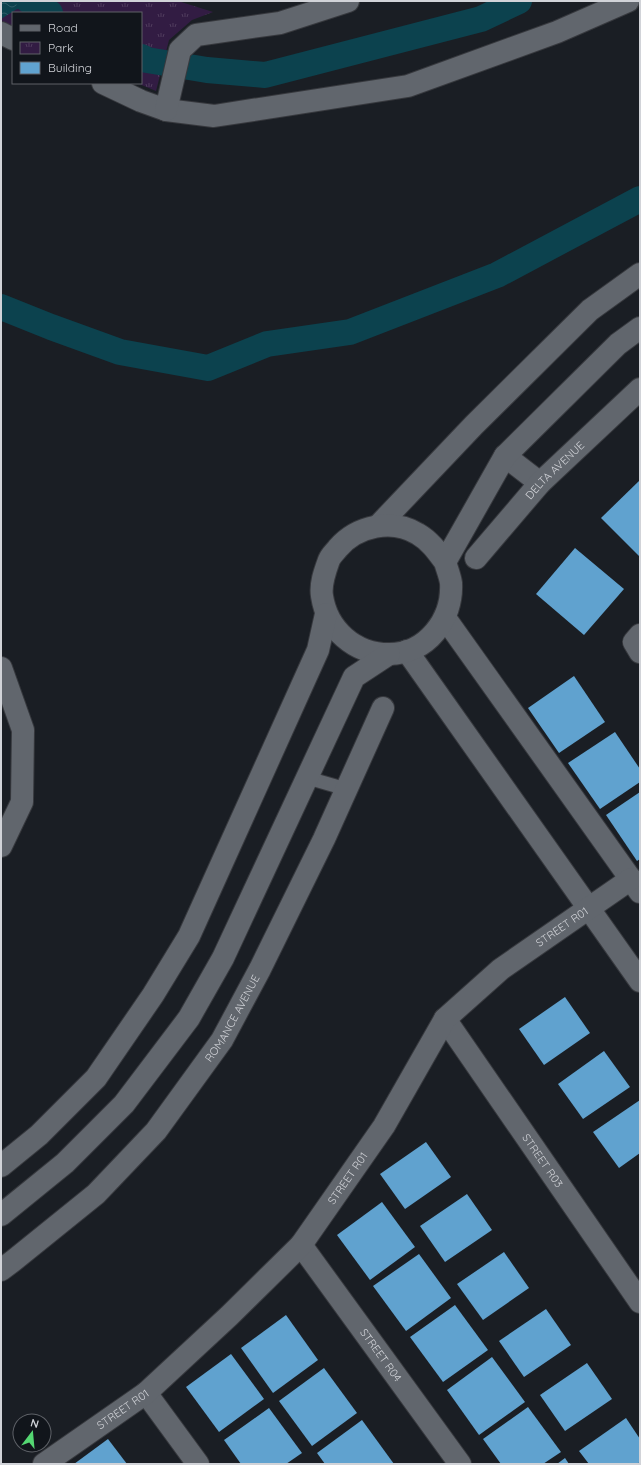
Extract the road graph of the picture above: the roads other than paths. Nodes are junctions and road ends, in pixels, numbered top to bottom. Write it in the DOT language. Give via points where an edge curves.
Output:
graph roads {
  1 [pos="348,1"];
  2 [pos="628,1"];
  3 [pos="1,33"];
  4 [pos="12,38"];
  5 [pos="105,84"];
  6 [pos="166,110"];
  7 [pos="640,274"];
  8 [pos="640,328"];
  9 [pos="640,389"];
  10 [pos="505,456"];
  11 [pos="540,483"];
  12 [pos="378,526"];
  13 [pos="476,558"];
  14 [pos="445,562"];
  15 [pos="326,614"];
  16 [pos="445,618"];
  17 [pos="398,653"];
  18 [pos="1,668"];
  19 [pos="383,708"];
  20 [pos="308,778"];
  21 [pos="346,789"];
  22 [pos="1,846"];
  23 [pos="635,886"];
  24 [pos="588,908"];
  25 [pos="640,981"];
  26 [pos="445,1019"];
  27 [pos="1,1166"];
  28 [pos="1,1215"];
  29 [pos="301,1245"];
  30 [pos="1,1270"];
  31 [pos="640,1302"];
  32 [pos="146,1393"];
  33 [pos="44,1464"];
  34 [pos="198,1464"];
  35 [pos="460,1464"];
  1 -- 6 [label="street" via="280,23 196,35 180,50"];
  2 -- 6 [label="street" via="557,32 408,86 214,116"];
  3 -- 4 [label="street"];
  5 -- 6 [label="street"];
  7 -- 12 [label="street" via="590,310 474,425"];
  8 -- 10 [label="street" via="618,344"];
  9 -- 11 [label="street, DELTA AVENUE"];
  10 -- 11 [label="street"];
  10 -- 14 [label="street"];
  11 -- 13 [label="street, DELTA AVENUE"];
  12 -- 14 [label="street" via="398,526 417,533 433,546"];
  12 -- 15 [label="street" via="359,531 343,542 330,557 324,575 322,594"];
  14 -- 16 [label="street" via="451,581 450,602"];
  15 -- 17 [label="street" via="337,631 352,644 369,652"];
  15 -- 27 [label="street" via="318,650 189,936 153,995 96,1078 40,1135"];
  16 -- 17 [label="street" via="422,644"];
  16 -- 23 [label="street"];
  17 -- 20 [label="street" via="354,677"];
  17 -- 24 [label="street"];
  18 -- 22 [label="street" via="23,730 22,802"];
  19 -- 21 [label="street, ROMANCE AVENUE"];
  20 -- 21 [label="lane"];
  20 -- 28 [label="street" via="223,958 189,1018 118,1109 66,1163"];
  21 -- 30 [label="street, ROMANCE AVENUE" via="260,969 222,1040 156,1131 96,1194"];
  23 -- 24 [label="street, STREET R01"];
  24 -- 25 [label="street"];
  24 -- 26 [label="street, STREET R01" via="501,969"];
  26 -- 29 [label="street, STREET R01" via="384,1126"];
  26 -- 31 [label="street, STREET R03"];
  29 -- 32 [label="street, STREET R01" via="230,1316"];
  29 -- 35 [label="street, STREET R04"];
  32 -- 33 [label="street, STREET R01"];
  32 -- 34 [label="street"];
}
